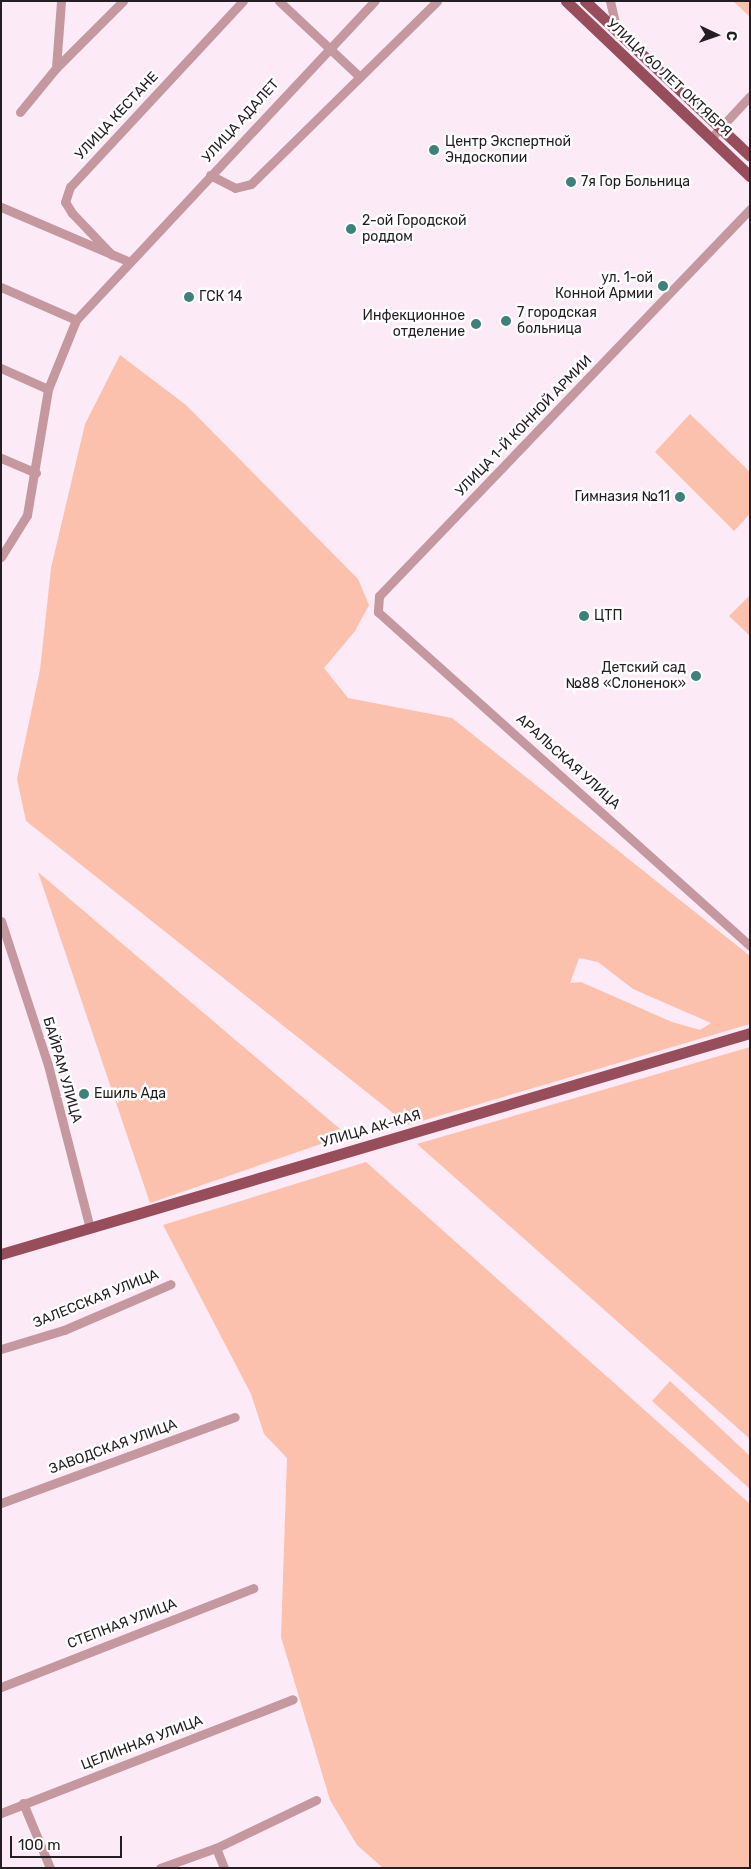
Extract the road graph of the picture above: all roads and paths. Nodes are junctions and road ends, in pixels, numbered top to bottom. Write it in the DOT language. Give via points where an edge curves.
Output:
graph roads {
  1 [pos="61,1"];
  2 [pos="123,1"];
  3 [pos="244,1"];
  4 [pos="279,1"];
  5 [pos="374,1"];
  6 [pos="437,1"];
  7 [pos="566,1"];
  8 [pos="585,1"];
  9 [pos="610,1"];
  10 [pos="617,32"];
  11 [pos="328,50"];
  12 [pos="56,68"];
  13 [pos="360,78"];
  14 [pos="750,96"];
  15 [pos="20,112"];
  16 [pos="714,134"];
  17 [pos="750,156"];
  18 [pos="210,175"];
  19 [pos="750,176"];
  20 [pos="1,207"];
  21 [pos="750,209"];
  22 [pos="112,255"];
  23 [pos="130,262"];
  24 [pos="1,287"];
  25 [pos="76,320"];
  26 [pos="1,368"];
  27 [pos="48,389"];
  28 [pos="1,458"];
  29 [pos="36,473"];
  30 [pos="1,556"];
  31 [pos="380,596"];
  32 [pos="1,921"];
  33 [pos="750,946"];
  34 [pos="750,1033"];
  35 [pos="90,1228"];
  36 [pos="1,1254"];
  37 [pos="172,1284"];
  38 [pos="1,1349"];
  39 [pos="235,1417"];
  40 [pos="1,1503"];
  41 [pos="253,1588"];
  42 [pos="1,1686"];
  43 [pos="293,1699"];
  44 [pos="316,1800"];
  45 [pos="23,1804"];
  46 [pos="1,1812"];
  47 [pos="216,1848"];
  48 [pos="50,1868"];
  49 [pos="160,1868"];
  50 [pos="224,1868"];
  1 -- 12 [label="street"];
  2 -- 12 [label="street"];
  3 -- 22 [label="street, УЛИЦА КЕСТАНЕ" via="70,187 65,202"];
  4 -- 11 [label="street"];
  5 -- 11 [label="street, УЛИЦА АДАЛЕТ"];
  6 -- 13 [label="street"];
  7 -- 16 [label="main road, УЛИЦА 60 ЛЕТ ОКТЯБРЯ"];
  8 -- 10 [label="main road, УЛИЦА 60 ЛЕТ ОКТЯБРЯ"];
  9 -- 10 [label="street"];
  10 -- 16 [label="main road, УЛИЦА 60 ЛЕТ ОКТЯБРЯ"];
  11 -- 13 [label="street"];
  11 -- 18 [label="street, УЛИЦА АДАЛЕТ"];
  12 -- 15 [label="street"];
  13 -- 18 [label="street" via="251,184 235,188"];
  14 -- 16 [label="street"];
  16 -- 17 [label="main road, УЛИЦА 60 ЛЕТ ОКТЯБРЯ"];
  16 -- 19 [label="main road, УЛИЦА 60 ЛЕТ ОКТЯБРЯ"];
  18 -- 23 [label="street, УЛИЦА АДАЛЕТ"];
  20 -- 22 [label="street"];
  21 -- 31 [label="street, УЛИЦА 1-Й КОННОЙ АРМИИ"];
  22 -- 23 [label="street"];
  23 -- 25 [label="street, УЛИЦА АДАЛЕТ"];
  24 -- 25 [label="street"];
  25 -- 27 [label="street"];
  26 -- 27 [label="street"];
  27 -- 29 [label="street"];
  28 -- 29 [label="street"];
  29 -- 30 [label="street" via="27,515"];
  31 -- 33 [label="street, АРАЛЬСКАЯ УЛИЦА" via="378,612"];
  32 -- 35 [label="street, БАЙРАМ УЛИЦА" via="48,1065"];
  34 -- 35 [label="main road, УЛИЦА АК-КАЯ"];
  35 -- 36 [label="main road, УЛИЦА АК-КАЯ"];
  37 -- 38 [label="street, ЗАЛЕССКАЯ УЛИЦА" via="64,1330"];
  39 -- 40 [label="street, ЗАВОДСКАЯ УЛИЦА"];
  41 -- 42 [label="street, СТЕПНАЯ УЛИЦА"];
  43 -- 45 [label="street, ЦЕЛИННАЯ УЛИЦА"];
  44 -- 47 [label="street"];
  45 -- 46 [label="street, ЦЕЛИННАЯ УЛИЦА"];
  45 -- 48 [label="street"];
  47 -- 49 [label="street"];
  47 -- 50 [label="street"];
}
